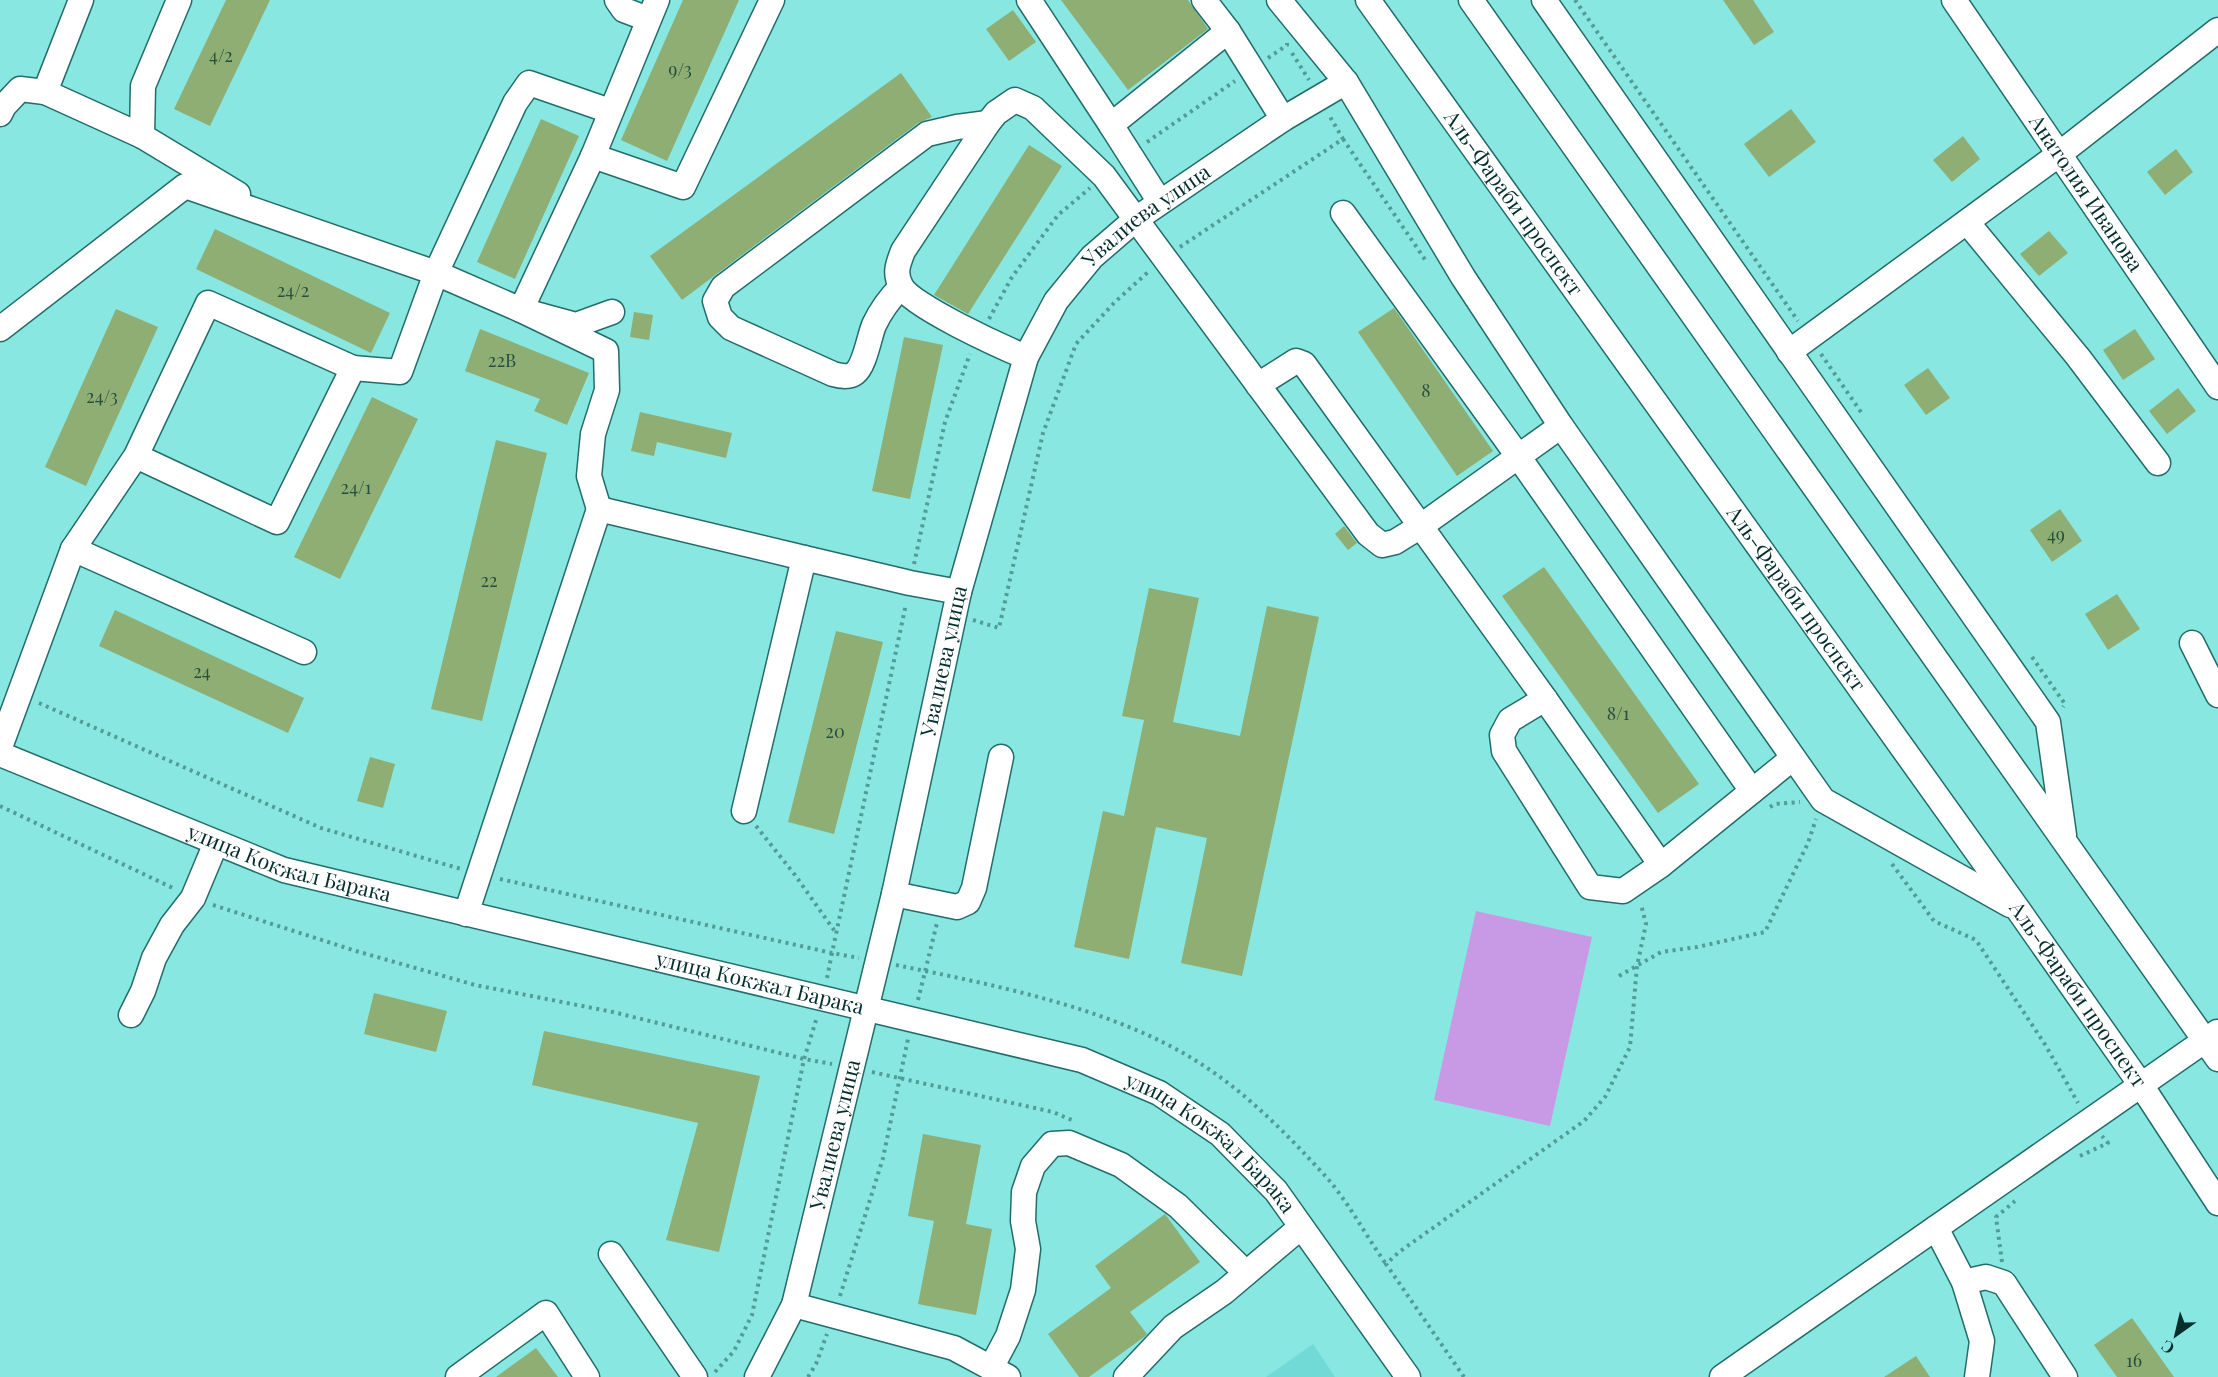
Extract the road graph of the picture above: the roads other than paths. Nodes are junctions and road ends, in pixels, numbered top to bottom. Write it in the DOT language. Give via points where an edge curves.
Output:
graph roads {
  1 [pos="81,0"];
  2 [pos="179,0"];
  3 [pos="617,0"];
  4 [pos="772,0"];
  5 [pos="1029,0"];
  6 [pos="1204,0"];
  7 [pos="1279,0"];
  8 [pos="1368,0"];
  9 [pos="1471,0"];
  10 [pos="1545,0"];
  11 [pos="1953,0"];
  12 [pos="653,10"];
  13 [pos="2218,30"];
  14 [pos="1228,31"];
  15 [pos="1346,82"];
  16 [pos="45,92"];
  17 [pos="610,111"];
  18 [pos="0,114"];
  19 [pos="1283,119"];
  20 [pos="988,123"];
  21 [pos="1111,125"];
  22 [pos="142,136"];
  23 [pos="2058,155"];
  24 [pos="593,156"];
  25 [pos="1160,202"];
  26 [pos="1343,213"];
  27 [pos="278,218"];
  28 [pos="1136,219"];
  29 [pos="1967,222"];
  30 [pos="436,273"];
  31 [pos="901,287"];
  32 [pos="521,310"];
  33 [pos="612,312"];
  34 [pos="0,329"];
  35 [pos="1789,352"];
  36 [pos="1026,357"];
  37 [pos="352,368"];
  38 [pos="1258,385"];
  39 [pos="2218,387"];
  40 [pos="1561,426"];
  41 [pos="136,456"];
  42 [pos="1518,456"];
  43 [pos="2158,463"];
  44 [pos="599,510"];
  45 [pos="1421,526"];
  46 [pos="73,549"];
  47 [pos="804,558"];
  48 [pos="957,603"];
  49 [pos="2192,643"];
  50 [pos="304,652"];
  51 [pos="2218,695"];
  52 [pos="1545,699"];
  53 [pos="0,747"];
  54 [pos="0,754"];
  55 [pos="1001,757"];
  56 [pos="1793,758"];
  57 [pos="1752,791"];
  58 [pos="744,811"];
  59 [pos="2064,841"];
  60 [pos="216,843"];
  61 [pos="1661,865"];
  62 [pos="894,894"];
  63 [pos="2017,908"];
  64 [pos="466,914"];
  65 [pos="865,1007"];
  66 [pos="131,1015"];
  67 [pos="2214,1044"];
  68 [pos="2141,1085"];
  69 [pos="2218,1203"];
  70 [pos="1301,1227"];
  71 [pos="1936,1228"];
  72 [pos="611,1254"];
  73 [pos="1246,1273"];
  74 [pos="1964,1282"];
  75 [pos="794,1305"];
  76 [pos="1000,1372"];
  77 [pos="458,1377"];
  78 [pos="587,1377"];
  79 [pos="695,1377"];
  80 [pos="757,1377"];
  81 [pos="1126,1377"];
  82 [pos="1408,1377"];
  83 [pos="1722,1377"];
  84 [pos="1977,1377"];
  85 [pos="2065,1377"];
  1 -- 16 [label="street"];
  2 -- 22 [label="street" via="143,86"];
  3 -- 12 [label="street" via="624,10"];
  4 -- 24 [label="street" via="683,187"];
  5 -- 21 [label="street"];
  6 -- 14 [label="street"];
  7 -- 15 [label="street"];
  8 -- 63 [label="street, Аль-Фараби проспект"];
  9 -- 59 [label="street"];
  10 -- 35 [label="street"];
  11 -- 23 [label="street, Анатолия Иванова"];
  12 -- 17 [label="street"];
  13 -- 23 [label="street"];
  14 -- 19 [label="street"];
  14 -- 21 [label="street"];
  15 -- 19 [label="street, Увалиева улица"];
  15 -- 40 [label="street" via="1463,277"];
  16 -- 18 [label="street" via="20,89"];
  16 -- 22 [label="street"];
  17 -- 24 [label="street"];
  17 -- 30 [label="street" via="529,83 515,103"];
  19 -- 25 [label="street, Увалиева улица"];
  20 -- 28 [label="street" via="1015,100 1033,108 1104,176"];
  20 -- 31 [label="street" via="903,251 896,268"];
  20 -- 31 [label="street" via="927,134 723,287 715,301 720,317 731,328 843,377 855,373 860,366 874,325 887,301"];
  21 -- 25 [label="street"];
  22 -- 27 [label="street"];
  23 -- 29 [label="street"];
  23 -- 39 [label="street, Анатолия Иванова"];
  24 -- 32 [label="street"];
  25 -- 28 [label="street, Увалиева улица"];
  26 -- 42 [label="street"];
  27 -- 30 [label="street"];
  27 -- 34 [label="street" via="185,186"];
  28 -- 36 [label="street, Увалиева улица" via="1092,257 1056,301"];
  28 -- 38 [label="street"];
  29 -- 35 [label="street"];
  29 -- 43 [label="street" via="2078,357"];
  30 -- 32 [label="street"];
  30 -- 37 [label="street" via="400,372"];
  31 -- 36 [label="street" via="980,337"];
  32 -- 33 [label="street" via="576,325"];
  32 -- 44 [label="street" via="606,351 607,390 593,434 589,476"];
  35 -- 59 [label="street" via="2048,722"];
  36 -- 48 [label="street, Увалиева улица"];
  37 -- 41 [label="street" via="277,522"];
  37 -- 41 [label="street" via="208,303"];
  38 -- 45 [label="street" via="1368,534 1382,545"];
  38 -- 45 [label="street" via="1287,364 1304,364"];
  40 -- 42 [label="street"];
  40 -- 56 [label="street"];
  41 -- 46 [label="street"];
  42 -- 45 [label="street"];
  42 -- 57 [label="street"];
  44 -- 47 [label="street"];
  44 -- 64 [label="street"];
  45 -- 52 [label="street"];
  46 -- 50 [label="street"];
  46 -- 53 [label="street"];
  47 -- 48 [label="street" via="910,598"];
  47 -- 58 [label="street"];
  48 -- 62 [label="street, Увалиева улица"];
  49 -- 51 [label="street"];
  52 -- 61 [label="street"];
  52 -- 61 [label="street" via="1510,720 1502,735 1504,751 1590,887 1623,891"];
  54 -- 60 [label="street, улица Кокжал Барака"];
  55 -- 62 [label="street" via="968,902 957,907"];
  56 -- 57 [label="street"];
  56 -- 63 [label="street" via="1823,800"];
  57 -- 61 [label="street"];
  59 -- 67 [label="street"];
  60 -- 64 [label="street, улица Кокжал Барака" via="284,870"];
  60 -- 66 [label="street" via="192,898 154,958"];
  62 -- 65 [label="street, Увалиева улица"];
  63 -- 68 [label="street, Аль-Фараби проспект"];
  64 -- 65 [label="street, улица Кокжал Барака"];
  65 -- 70 [label="street, улица Кокжал Барака" via="1082,1060 1159,1093 1220,1134 1276,1191"];
  65 -- 75 [label="street, Увалиева улица"];
  67 -- 68 [label="street"];
  68 -- 69 [label="street, Аль-Фараби проспект"];
  68 -- 71 [label="street"];
  70 -- 73 [label="street"];
  70 -- 82 [label="street, улица Кокжал Барака"];
  71 -- 74 [label="street"];
  71 -- 83 [label="street"];
  72 -- 79 [label="street"];
  73 -- 76 [label="street" via="1178,1206 1121,1165 1069,1143 1052,1144 1033,1166 1024,1192 1028,1250 1023,1290"];
  73 -- 81 [label="street" via="1173,1327"];
  74 -- 84 [label="street" via="1982,1341"];
  74 -- 85 [label="street" via="1986,1277 2004,1283"];
  75 -- 76 [label="street" via="954,1348"];
  75 -- 80 [label="street, Увалиева улица"];
  77 -- 78 [label="street" via="546,1313"];
}
